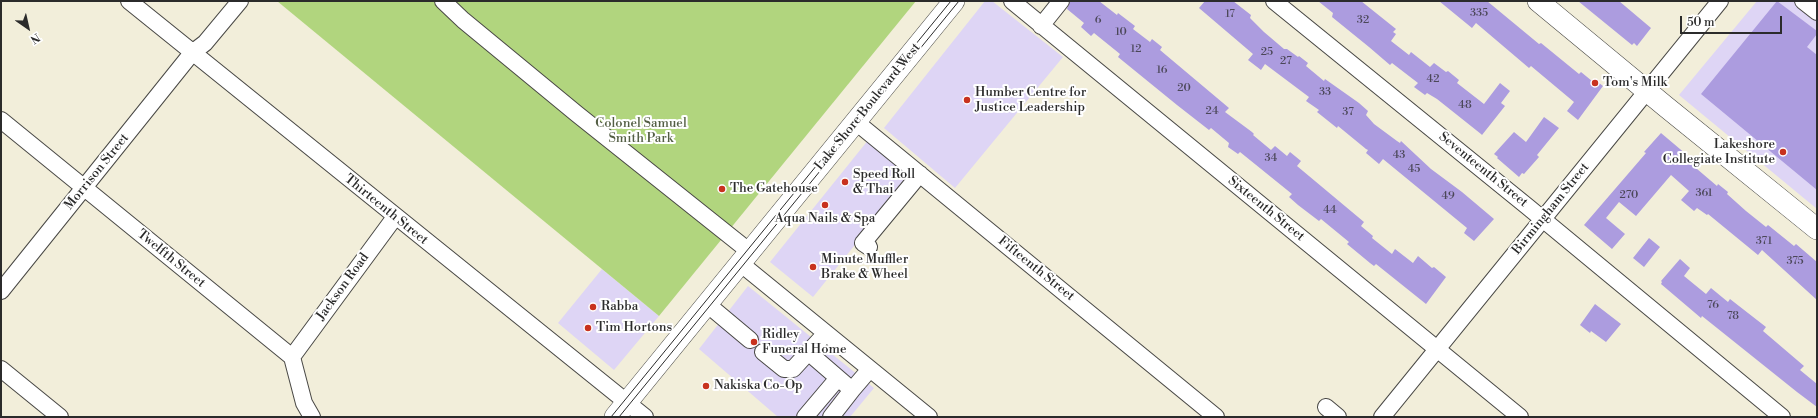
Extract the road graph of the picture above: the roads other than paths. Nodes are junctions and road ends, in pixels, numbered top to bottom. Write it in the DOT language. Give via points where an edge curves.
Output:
graph roads {
  1 [pos="129,1"];
  2 [pos="240,1"];
  3 [pos="443,1"];
  4 [pos="954,1"];
  5 [pos="1012,1"];
  6 [pos="1061,1"];
  7 [pos="1274,1"];
  8 [pos="1538,1"];
  9 [pos="1720,1"];
  10 [pos="1803,1"];
  11 [pos="1817,12"];
  12 [pos="1041,26"];
  13 [pos="192,53"];
  14 [pos="1647,91"];
  15 [pos="1,120"];
  16 [pos="856,122"];
  17 [pos="920,174"];
  18 [pos="84,188"];
  19 [pos="395,217"];
  20 [pos="1543,219"];
  21 [pos="1817,229"];
  22 [pos="869,247"];
  23 [pos="745,258"];
  24 [pos="1,291"];
  25 [pos="707,304"];
  26 [pos="826,333"];
  27 [pos="750,340"];
  28 [pos="1438,349"];
  29 [pos="762,352"];
  30 [pos="808,352"];
  31 [pos="292,357"];
  32 [pos="1,369"];
  33 [pos="870,369"];
  34 [pos="838,378"];
  35 [pos="852,390"];
  36 [pos="621,410"];
  37 [pos="60,417"];
  38 [pos="312,417"];
  39 [pos="645,417"];
  40 [pos="805,417"];
  41 [pos="831,417"];
  42 [pos="929,417"];
  43 [pos="1216,417"];
  44 [pos="1382,417"];
  45 [pos="1520,417"];
  46 [pos="1782,417"];
  1 -- 13 [label="street, Thirteenth Street"];
  2 -- 13 [label="street, Morrison Street" via="205,43"];
  3 -- 23 [label="street"];
  4 -- 16 [label="main road, Lake Shore Boulevard West"];
  5 -- 12 [label="street, Sixteenth Street"];
  6 -- 12 [label="street"];
  7 -- 20 [label="street, Seventeenth Street"];
  8 -- 14 [label="main road"];
  9 -- 14 [label="street, Birmingham Street"];
  10 -- 11 [label="street"];
  12 -- 28 [label="street, Sixteenth Street"];
  13 -- 18 [label="street, Morrison Street"];
  13 -- 19 [label="street, Thirteenth Street"];
  14 -- 20 [label="street, Birmingham Street"];
  14 -- 21 [label="main road"];
  15 -- 18 [label="street, Twelfth Street"];
  16 -- 17 [label="street, Fifteenth Street"];
  16 -- 23 [label="main road, Lake Shore Boulevard West"];
  17 -- 22 [label="street" via="864,243"];
  17 -- 43 [label="street, Fifteenth Street"];
  18 -- 24 [label="street, Morrison Street"];
  18 -- 31 [label="street, Twelfth Street"];
  19 -- 31 [label="street, Jackson Road"];
  19 -- 36 [label="street, Thirteenth Street"];
  20 -- 28 [label="street, Birmingham Street"];
  20 -- 46 [label="street, Seventeenth Street"];
  23 -- 25 [label="main road, Lake Shore Boulevard West"];
  23 -- 26 [label="street"];
  25 -- 27 [label="street"];
  25 -- 36 [label="main road, Lake Shore Boulevard West"];
  26 -- 30 [label="street"];
  26 -- 33 [label="street"];
  28 -- 44 [label="street, Birmingham Street"];
  28 -- 45 [label="street, Sixteenth Street"];
  29 -- 30 [label="street" via="784,369 793,368"];
  30 -- 34 [label="street"];
  31 -- 38 [label="street" via="304,403"];
  32 -- 37 [label="street"];
  33 -- 35 [label="street"];
  33 -- 42 [label="street"];
  34 -- 35 [label="street"];
  34 -- 40 [label="street"];
  35 -- 41 [label="street"];
  36 -- 39 [label="street, Thirteenth Street"];
}
